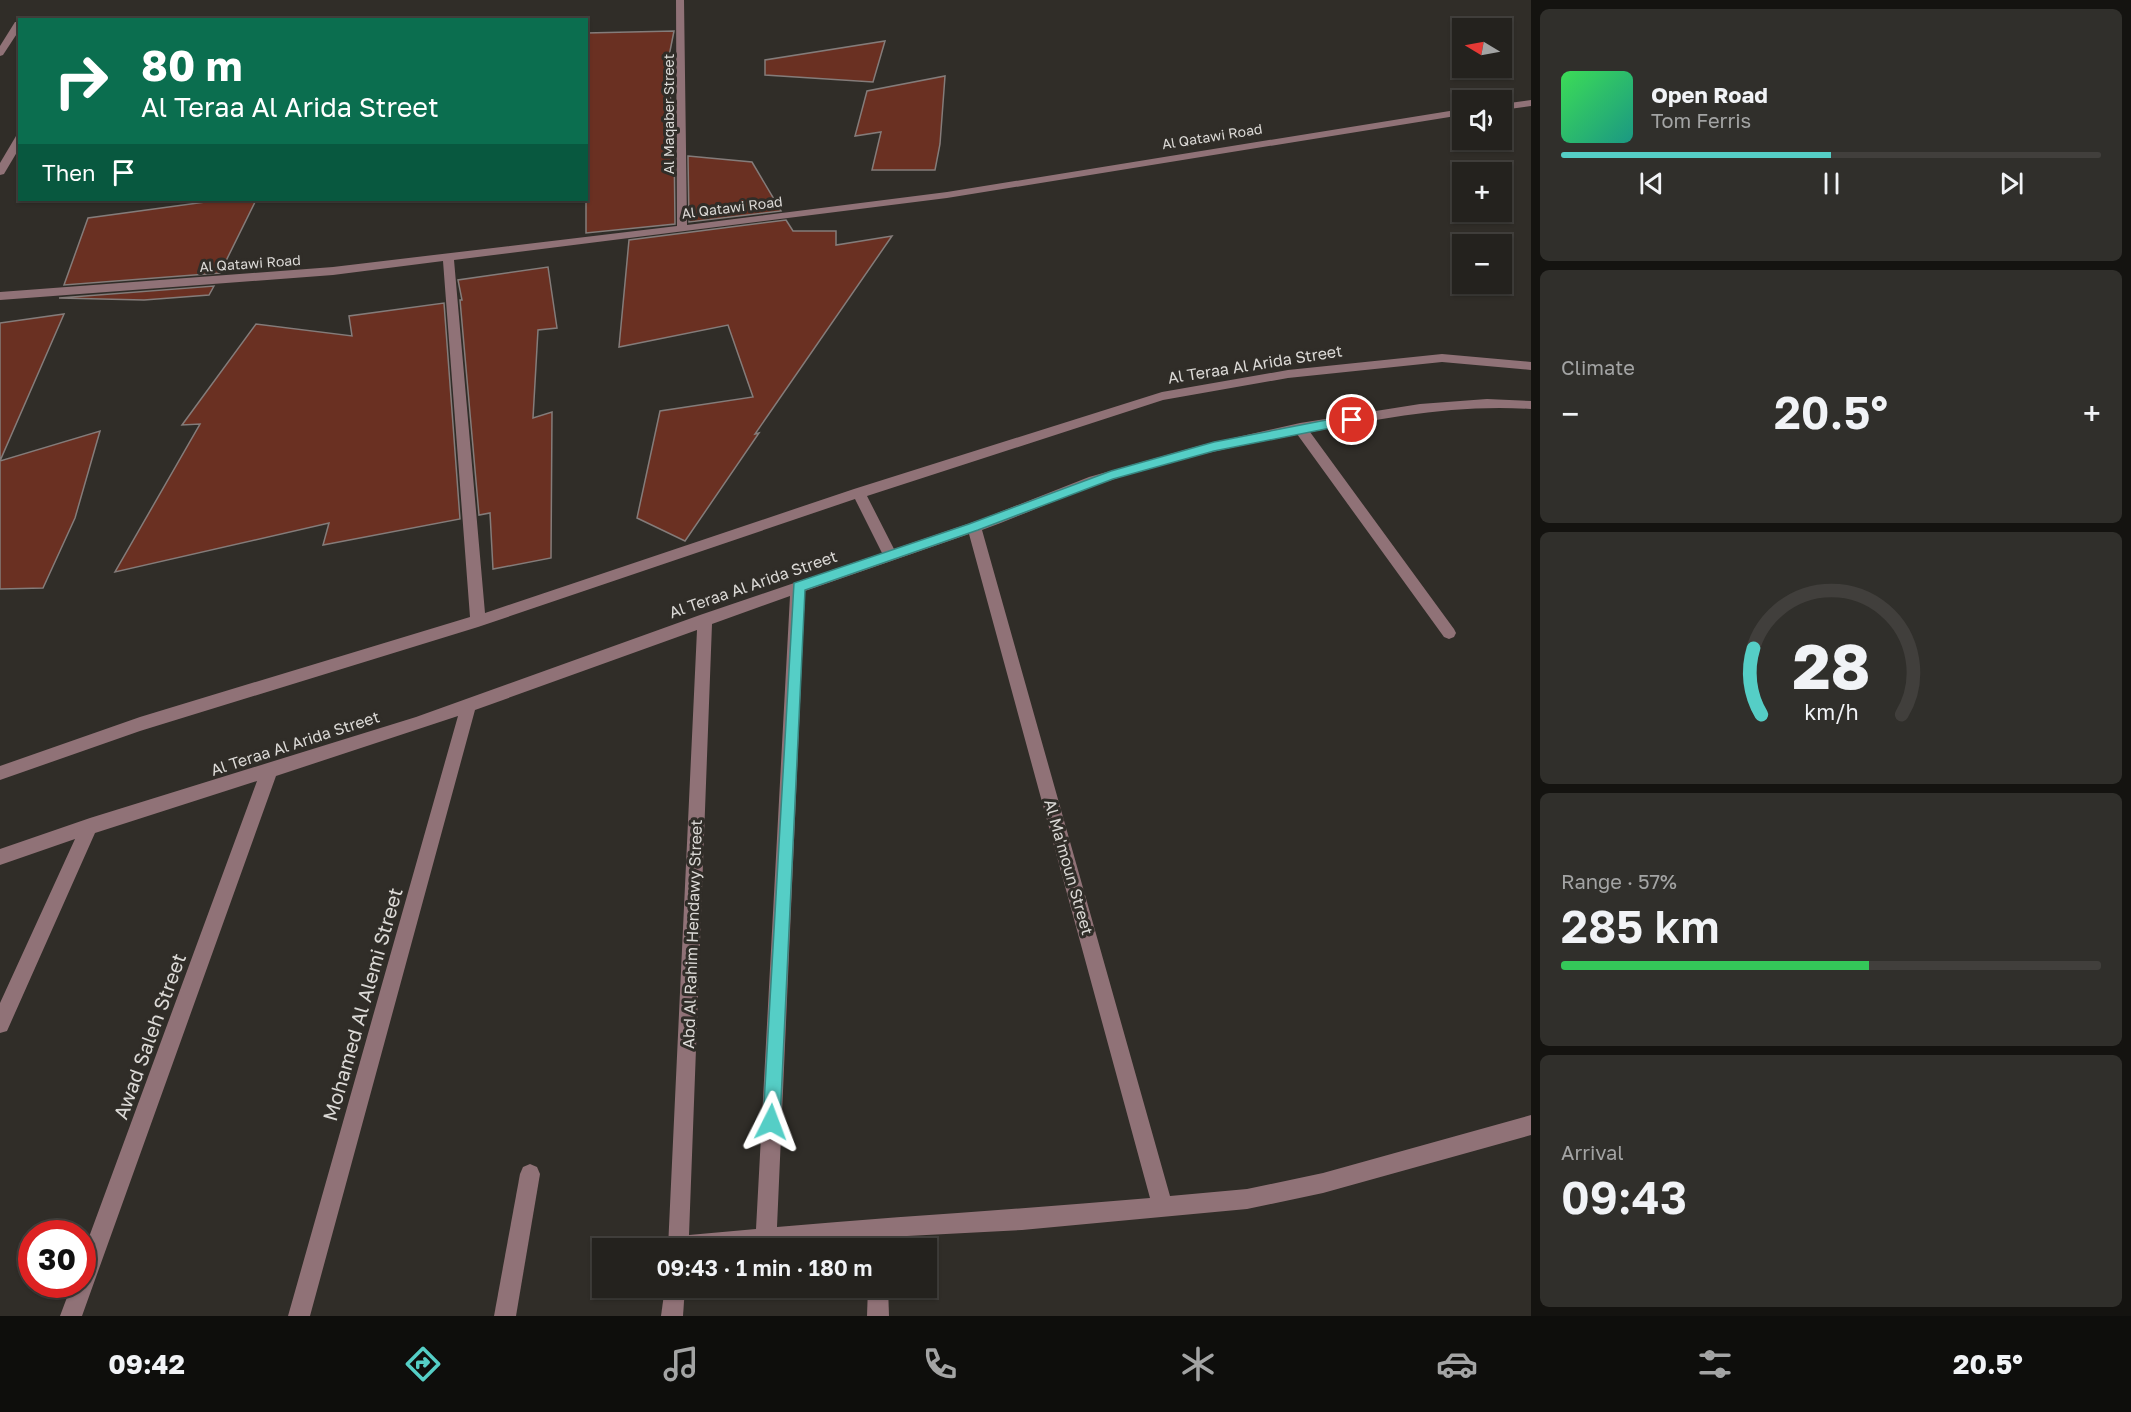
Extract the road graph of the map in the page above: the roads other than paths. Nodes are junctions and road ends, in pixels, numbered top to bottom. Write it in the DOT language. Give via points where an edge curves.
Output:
graph roads {
  1 [pos="680,0"];
  2 [pos="18,24"];
  3 [pos="0,53"];
  4 [pos="1531,103"];
  5 [pos="1512,106"];
  6 [pos="1452,114"];
  7 [pos="18,141"];
  8 [pos="0,172"];
  9 [pos="682,229"];
  10 [pos="448,257"];
  11 [pos="0,296"];
  12 [pos="1531,366"];
  13 [pos="1531,405"];
  14 [pos="1300,428"];
  15 [pos="859,493"];
  16 [pos="974,527"];
  17 [pos="890,555"];
  18 [pos="798,587"];
  19 [pos="705,619"];
  20 [pos="478,621"];
  21 [pos="1449,633"];
  22 [pos="469,705"];
  23 [pos="269,772"];
  24 [pos="0,773"];
  25 [pos="90,826"];
  26 [pos="0,857"];
  27 [pos="0,1024"];
  28 [pos="1531,1125"];
  29 [pos="530,1174"];
  30 [pos="1163,1207"];
  31 [pos="678,1238"];
  32 [pos="766,1238"];
  33 [pos="878,1238"];
  34 [pos="674,1298"];
  35 [pos="878,1298"];
  36 [pos="71,1316"];
  37 [pos="299,1316"];
  38 [pos="505,1316"];
  39 [pos="672,1316"];
  40 [pos="878,1316"];
  1 -- 9 [label="street, Al Maqaber Street"];
  2 -- 3 [label="street"];
  4 -- 5 [label="street"];
  6 -- 9 [label="street, Al Qatawi Road" via="947,195"];
  7 -- 8 [label="street"];
  9 -- 10 [label="street, Al Qatawi Road"];
  10 -- 11 [label="street, Al Qatawi Road" via="333,272"];
  10 -- 20 [label="street"];
  12 -- 15 [label="street, Al Teraa Al Arida Street" via="1442,358 1317,371 1162,396"];
  13 -- 14 [label="street, Al Teraa Al Arida Street" via="1414,409"];
  14 -- 16 [label="street, Al Teraa Al Arida Street" via="1111,475"];
  14 -- 21 [label="street"];
  15 -- 17 [label="street"];
  15 -- 20 [label="street, Al Teraa Al Arida Street"];
  16 -- 17 [label="street, Al Teraa Al Arida Street"];
  16 -- 30 [label="street, Al Ma'moun Street"];
  17 -- 18 [label="street, Al Teraa Al Arida Street"];
  18 -- 19 [label="street, Al Teraa Al Arida Street"];
  18 -- 32 [label="street"];
  19 -- 22 [label="street, Al Teraa Al Arida Street"];
  19 -- 31 [label="street, Abd Al Rahim Hendawy Street"];
  20 -- 24 [label="street, Al Teraa Al Arida Street" via="140,724"];
  22 -- 23 [label="street, Al Teraa Al Arida Street"];
  22 -- 37 [label="street, Mohamed Al Alemi Street"];
  23 -- 25 [label="street, Al Teraa Al Arida Street"];
  23 -- 36 [label="street, Awad Saleh Street"];
  25 -- 26 [label="street, Al Teraa Al Arida Street"];
  25 -- 27 [label="street"];
  28 -- 30 [label="street" via="1323,1183 1247,1199"];
  29 -- 38 [label="street"];
  30 -- 33 [label="street"];
  34 -- 39 [label="street"];
  35 -- 40 [label="street"];
}
